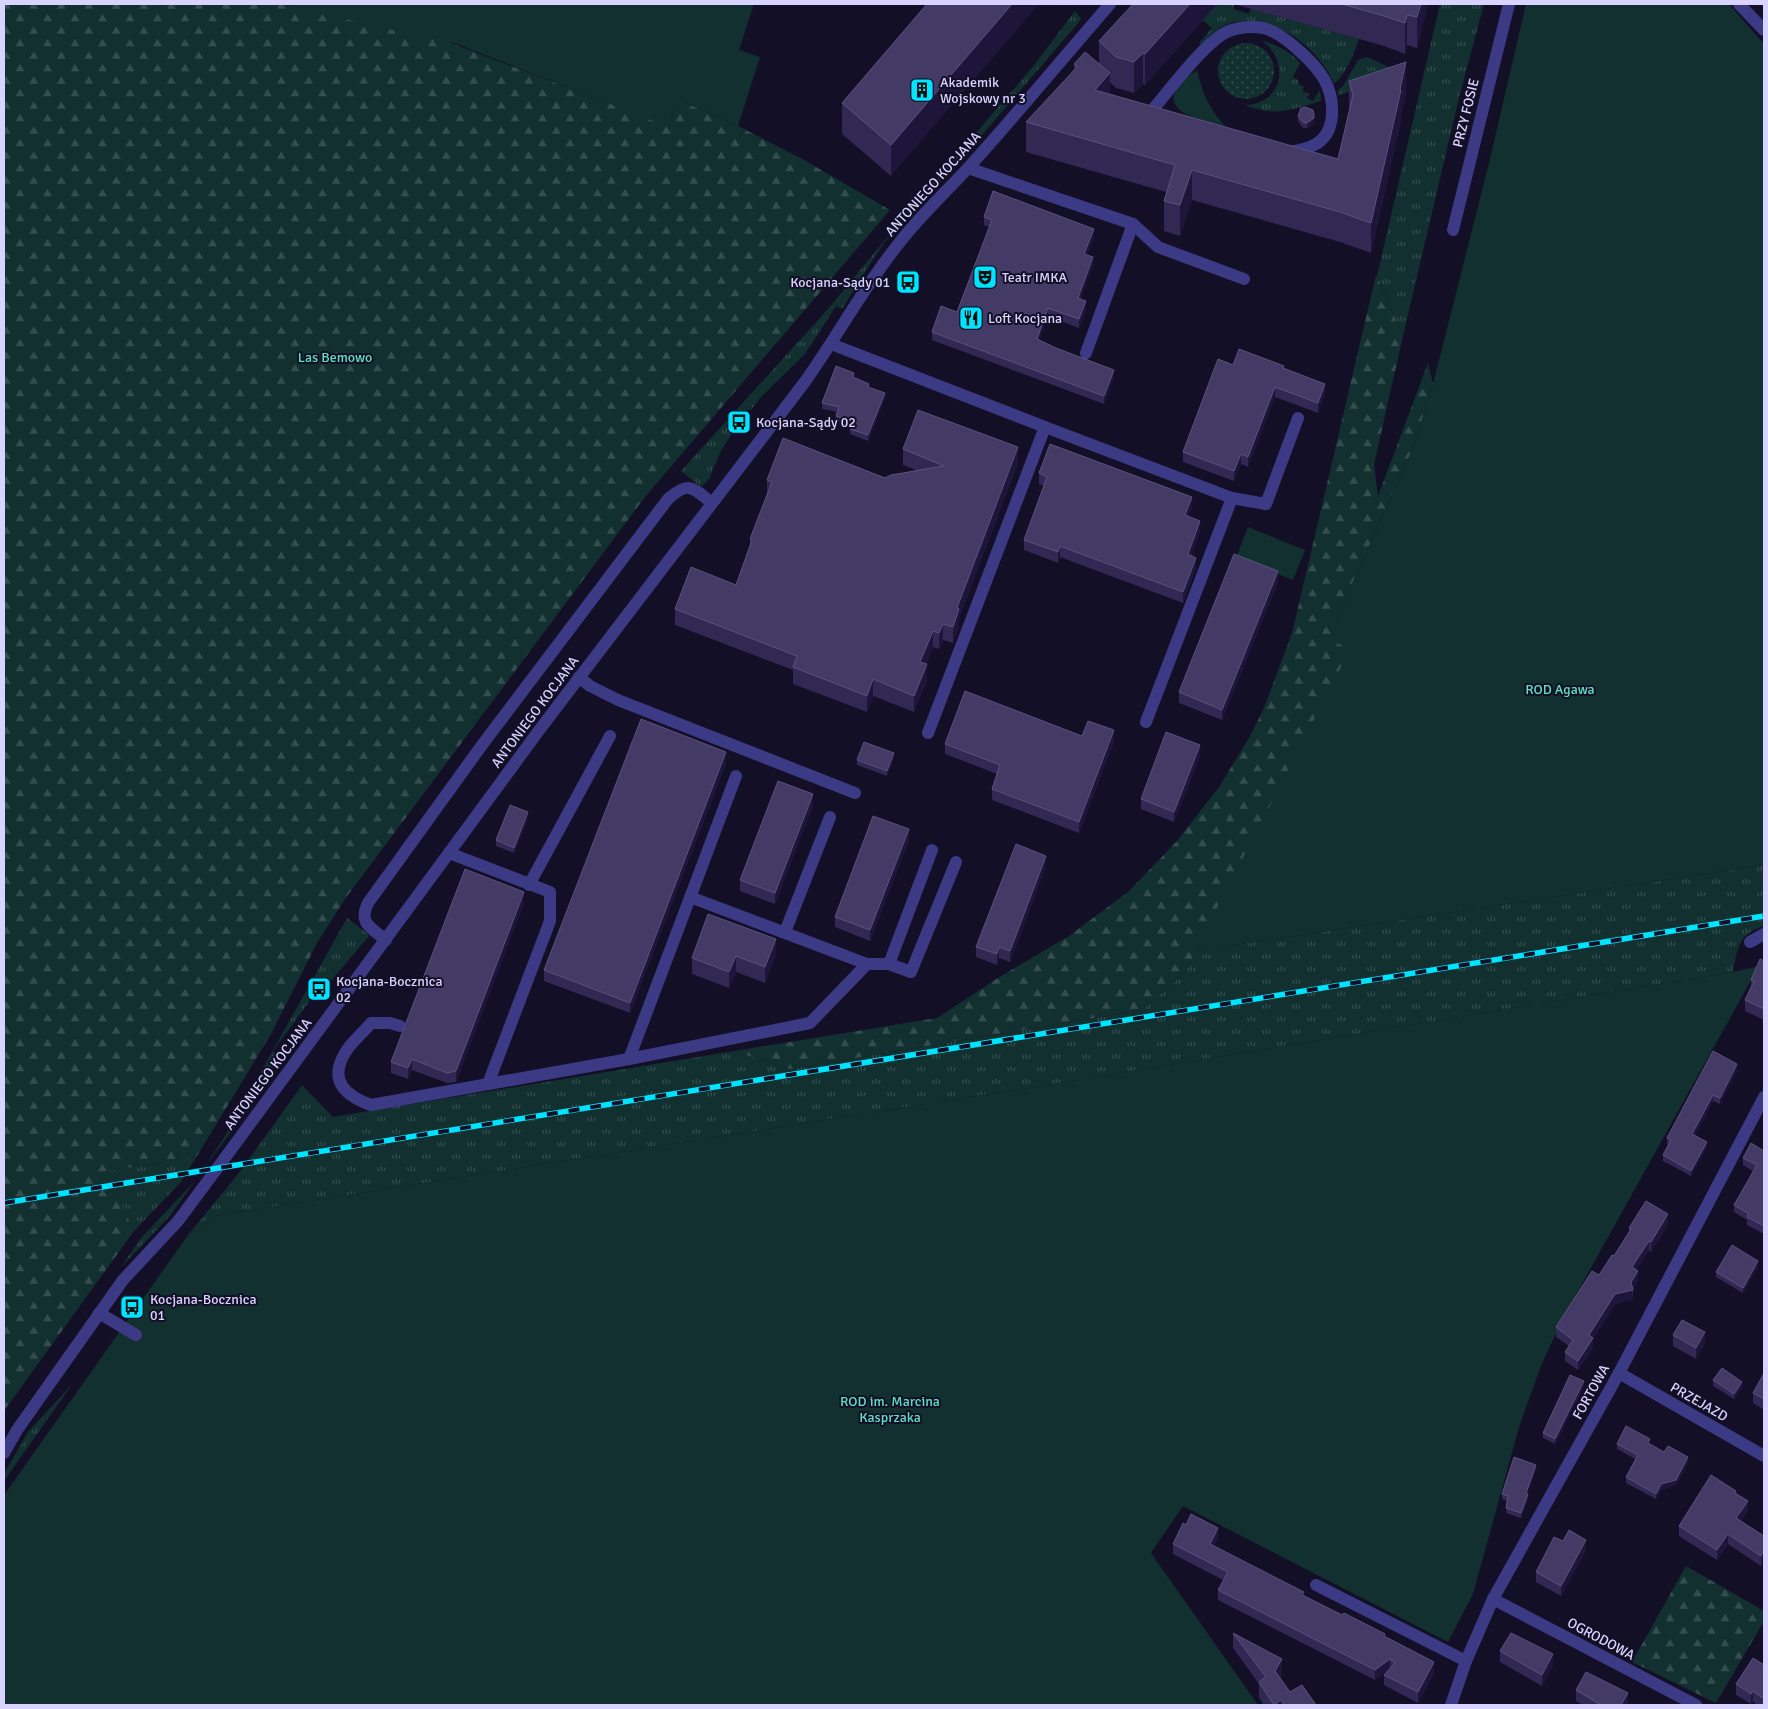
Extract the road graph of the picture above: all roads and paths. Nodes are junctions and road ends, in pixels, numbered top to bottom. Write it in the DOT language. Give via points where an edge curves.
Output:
graph roads {
  1 [pos="1110,4"];
  2 [pos="1509,4"];
  3 [pos="1739,4"];
  4 [pos="1764,30"];
  5 [pos="1067,54"];
  6 [pos="1078,64"];
  7 [pos="1134,108"];
  8 [pos="1150,113"];
  9 [pos="1168,118"];
  10 [pos="1272,149"];
  11 [pos="968,168"];
  12 [pos="1133,224"];
  13 [pos="1453,230"];
  14 [pos="1244,279"];
  15 [pos="832,344"];
  16 [pos="1086,353"];
  17 [pos="1298,418"];
  18 [pos="1045,427"];
  19 [pos="1232,498"];
  20 [pos="712,503"];
  21 [pos="579,677"];
  22 [pos="1146,722"];
  23 [pos="928,733"];
  24 [pos="610,736"];
  25 [pos="736,776"];
  26 [pos="855,793"];
  27 [pos="830,817"];
  28 [pos="932,850"];
  29 [pos="449,854"];
  30 [pos="956,862"];
  31 [pos="529,884"];
  32 [pos="690,896"];
  33 [pos="785,932"];
  34 [pos="1764,934"];
  35 [pos="386,940"];
  36 [pos="1750,942"];
  37 [pos="867,964"];
  38 [pos="889,964"];
  39 [pos="400,1026"];
  40 [pos="629,1059"];
  41 [pos="488,1084"];
  42 [pos="1764,1097"];
  43 [pos="99,1313"];
  44 [pos="136,1335"];
  45 [pos="1618,1373"];
  46 [pos="4,1453"];
  47 [pos="1764,1456"];
  48 [pos="1316,1585"];
  49 [pos="1493,1599"];
  50 [pos="1466,1662"];
  51 [pos="1451,1705"];
  52 [pos="1696,1705"];
  1 -- 5 [label="street, ANTONIEGO KOCJANA"];
  2 -- 13 [label="street, PRZY FOSIE"];
  3 -- 4 [label="street"];
  5 -- 6 [label="street"];
  5 -- 11 [label="street, ANTONIEGO KOCJANA"];
  7 -- 8 [label="street"];
  8 -- 9 [label="street"];
  8 -- 10 [label="street" via="1214,41 1228,31 1245,27 1265,29 1281,37 1313,63 1324,79 1331,101 1331,124 1319,143 1297,150"];
  11 -- 12 [label="street"];
  11 -- 15 [label="street, ANTONIEGO KOCJANA" via="899,243"];
  12 -- 14 [label="street" via="1158,247"];
  12 -- 16 [label="street"];
  15 -- 18 [label="street"];
  15 -- 20 [label="street, ANTONIEGO KOCJANA"];
  17 -- 19 [label="street" via="1266,504"];
  18 -- 19 [label="street"];
  18 -- 23 [label="street"];
  19 -- 22 [label="street"];
  20 -- 21 [label="street, ANTONIEGO KOCJANA"];
  20 -- 35 [label="street" via="696,490 686,487 668,499 482,745 368,903 364,919"];
  21 -- 26 [label="street" via="618,700"];
  21 -- 29 [label="street, ANTONIEGO KOCJANA"];
  24 -- 31 [label="street"];
  25 -- 32 [label="street"];
  27 -- 33 [label="street"];
  28 -- 38 [label="street"];
  29 -- 31 [label="street"];
  29 -- 35 [label="street, ANTONIEGO KOCJANA"];
  30 -- 38 [label="street" via="910,972"];
  31 -- 41 [label="street" via="550,892 550,922"];
  32 -- 33 [label="street"];
  32 -- 40 [label="street"];
  33 -- 37 [label="street"];
  34 -- 36 [label="street"];
  35 -- 43 [label="street, ANTONIEGO KOCJANA" via="178,1221 123,1280"];
  37 -- 38 [label="street"];
  37 -- 40 [label="street" via="810,1023"];
  39 -- 41 [label="street" via="390,1022 371,1023 346,1051 340,1062 338,1078 345,1092 355,1100 371,1105"];
  40 -- 41 [label="street"];
  42 -- 45 [label="street, FORTOWA"];
  43 -- 44 [label="street"];
  43 -- 46 [label="street, ANTONIEGO KOCJANA"];
  45 -- 47 [label="street, PRZEJAZD"];
  45 -- 49 [label="street, FORTOWA"];
  48 -- 50 [label="street"];
  49 -- 50 [label="street, FORTOWA"];
  49 -- 52 [label="street, OGRODOWA"];
  50 -- 51 [label="street, FORTOWA"];
}
